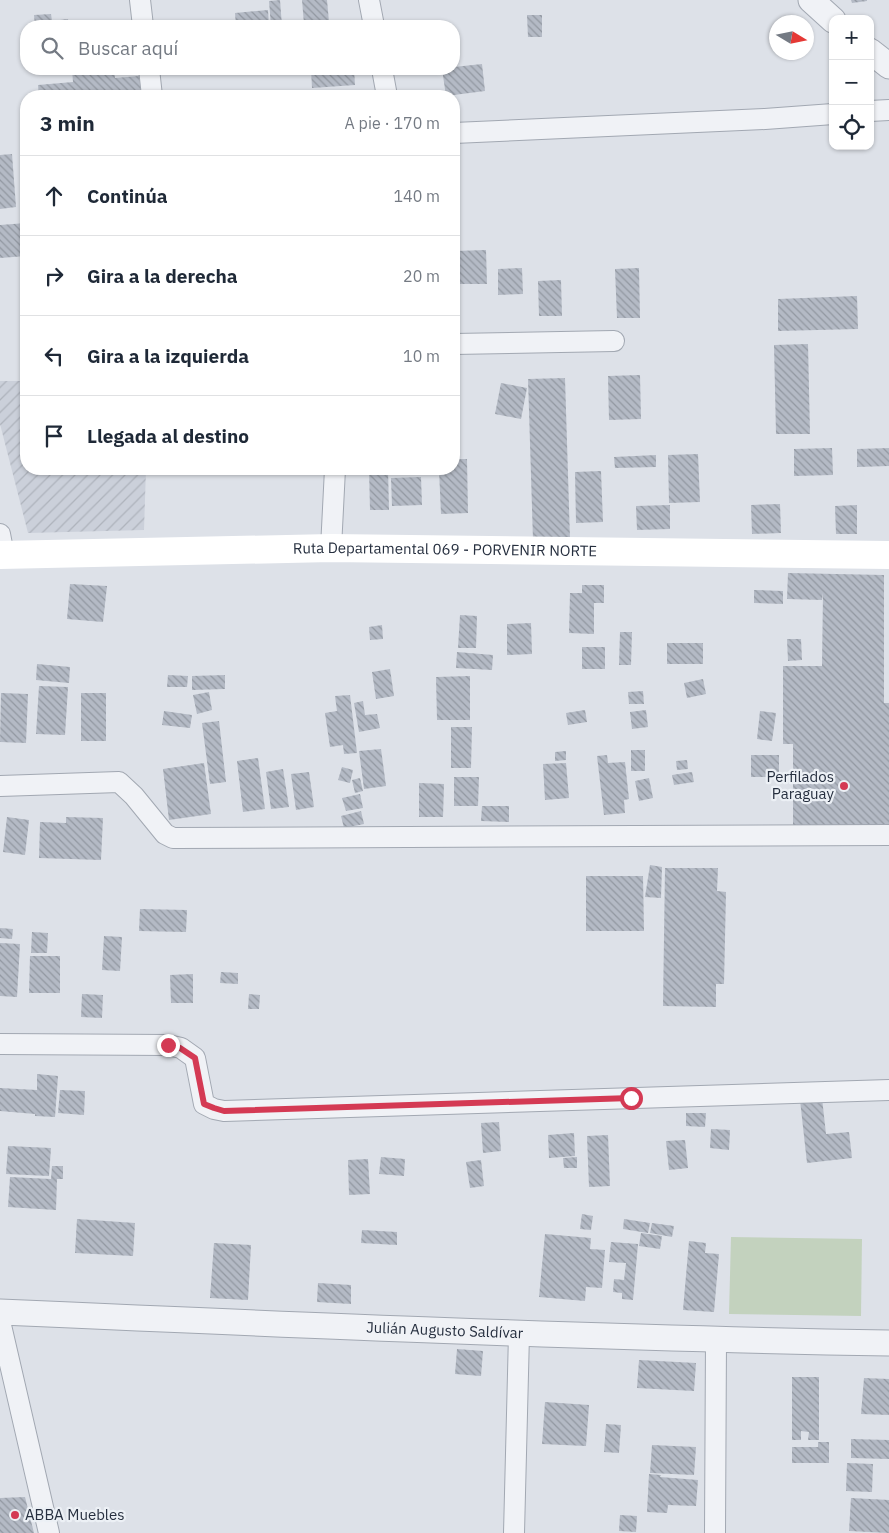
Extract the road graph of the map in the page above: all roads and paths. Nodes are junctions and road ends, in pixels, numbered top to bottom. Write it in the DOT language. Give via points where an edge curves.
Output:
graph roads {
  1 [pos="140,0"];
  2 [pos="369,0"];
  3 [pos="811,0"];
  4 [pos="829,16"];
  5 [pos="142,20"];
  6 [pos="373,20"];
  7 [pos="874,53"];
  8 [pos="889,66"];
  9 [pos="150,75"];
  10 [pos="383,75"];
  11 [pos="151,90"];
  12 [pos="386,90"];
  13 [pos="889,110"];
  14 [pos="874,111"];
  15 [pos="829,114"];
  16 [pos="460,133"];
  17 [pos="614,341"];
  18 [pos="460,344"];
  19 [pos="335,475"];
  20 [pos="1,548"];
  21 [pos="331,548"];
  22 [pos="889,555"];
  23 [pos="0,786"];
  24 [pos="889,835"];
  25 [pos="0,1044"];
  26 [pos="889,1090"];
  27 [pos="0,1312"];
  28 [pos="0,1321"];
  29 [pos="519,1334"];
  30 [pos="716,1340"];
  31 [pos="889,1343"];
  32 [pos="49,1533"];
  33 [pos="514,1533"];
  34 [pos="715,1533"];
  1 -- 5 [label="street"];
  2 -- 6 [label="street"];
  3 -- 4 [label="street"];
  7 -- 8 [label="street"];
  9 -- 11 [label="street"];
  10 -- 12 [label="street"];
  13 -- 14 [label="street"];
  15 -- 16 [label="street"];
  17 -- 18 [label="street"];
  19 -- 21 [label="street"];
  20 -- 21 [label="main road, Ruta Departamental 069 - PORVENIR NORTE"];
  21 -- 22 [label="main road, Ruta Departamental 069 - PORVENIR NORTE"];
  23 -- 24 [label="street" via="119,782 165,834 173,838"];
  25 -- 26 [label="street" via="168,1045 180,1048 195,1058 204,1104 224,1111"];
  27 -- 29 [label="street, Julián Augusto Saldívar"];
  28 -- 32 [label="street"];
  29 -- 30 [label="street, Julián Augusto Saldívar"];
  29 -- 33 [label="street"];
  30 -- 31 [label="street, Julián Augusto Saldívar"];
  30 -- 34 [label="street"];
}
